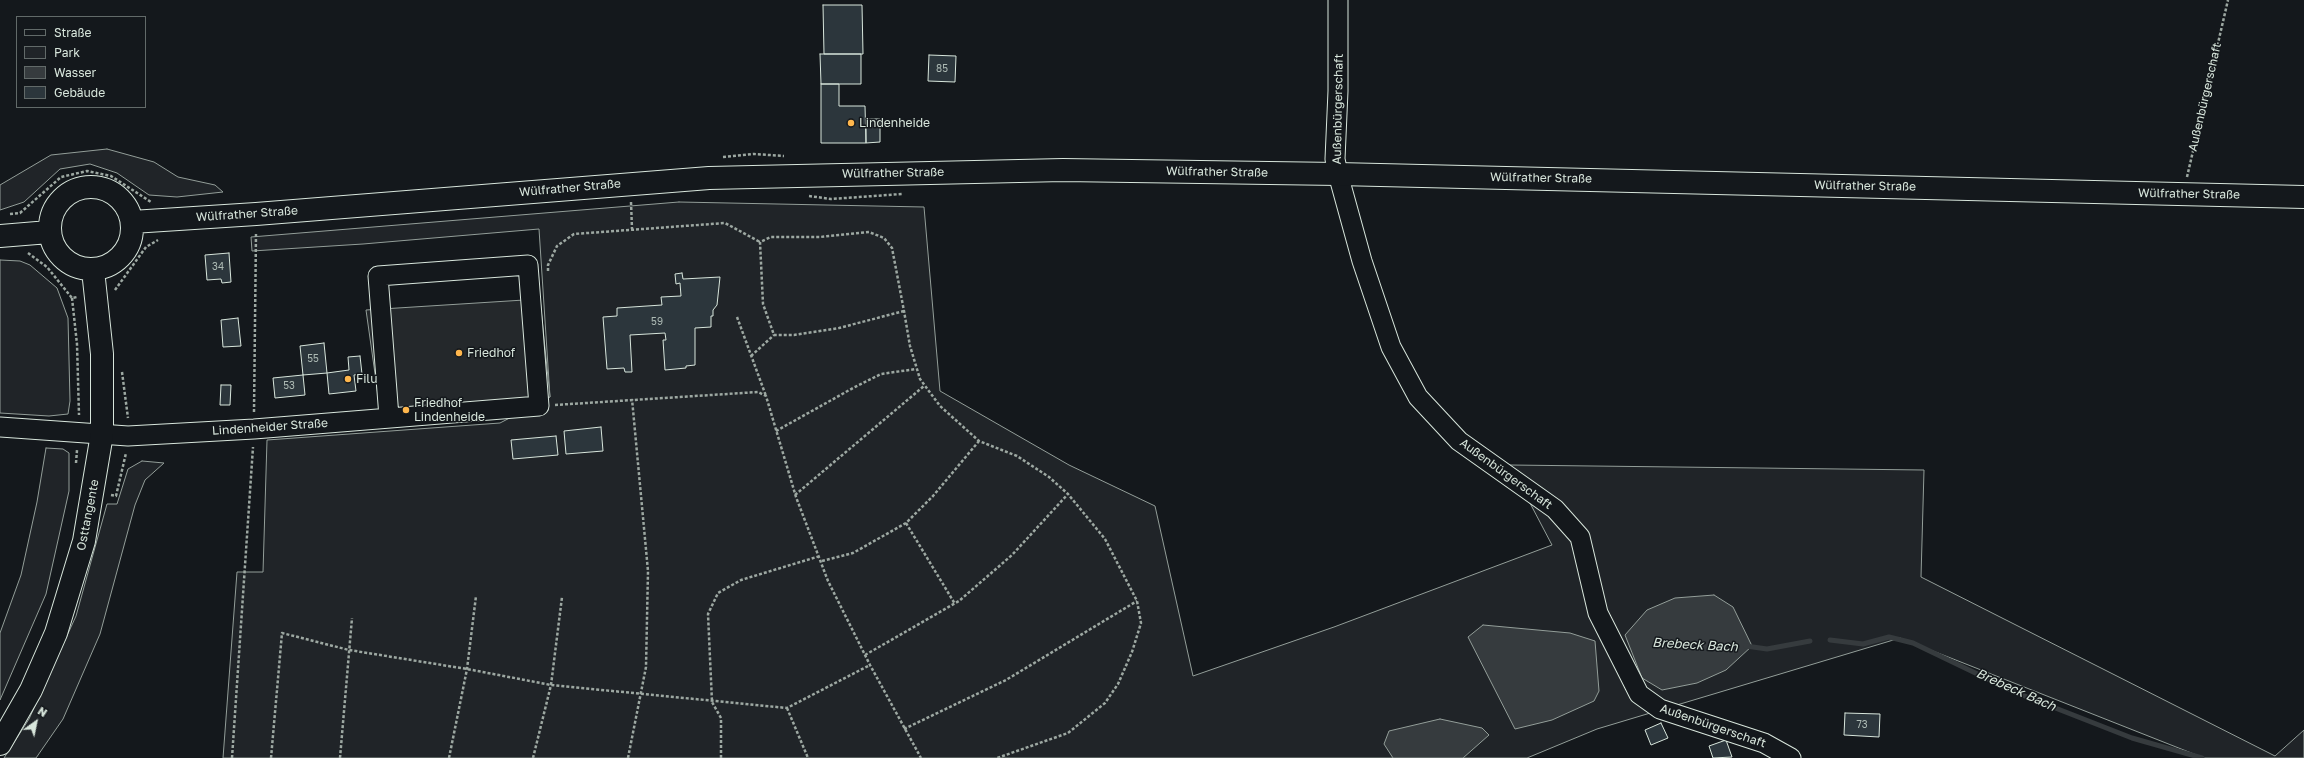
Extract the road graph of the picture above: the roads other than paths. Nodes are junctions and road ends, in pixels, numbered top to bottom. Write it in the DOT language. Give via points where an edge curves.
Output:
graph roads {
  1 [pos="1338,0"];
  2 [pos="1338,174"];
  3 [pos="2304,197"];
  4 [pos="132,222"];
  5 [pos="50,232"];
  6 [pos="0,236"];
  7 [pos="93,270"];
  8 [pos="389,417"];
  9 [pos="0,427"];
  10 [pos="102,434"];
  11 [pos="0,744"];
  12 [pos="1791,758"];
  1 -- 2 [label="street, Außenbürgerschaft" via="1335,159"];
  2 -- 3 [label="main road, Wülfrather Straße"];
  2 -- 4 [label="main road, Wülfrather Straße" via="1063,170 709,178"];
  2 -- 12 [label="street, Außenbürgerschaft" via="1362,261 1391,347 1418,397 1459,441 1554,509 1580,537 1598,613 1639,694 1660,709 1764,743"];
  4 -- 5 [label="main road" via="128,208 119,197 93,186 78,188 66,195 50,218"];
  4 -- 7 [label="main road" via="132,236 128,249 119,260 107,267"];
  5 -- 6 [label="main road"];
  5 -- 7 [label="main road" via="53,245 60,256 75,266"];
  7 -- 10 [label="main road, Osttangente" via="102,354"];
  8 -- 8 [label="street, Lindenheider Straße" via="539,406 528,265 378,276"];
  8 -- 10 [label="street, Lindenheider Straße" via="254,429 128,436"];
  9 -- 10 [label="street, Lindenheider Straße"];
  10 -- 11 [label="main road, Osttangente" via="84,541 68,600 34,684"];
}
